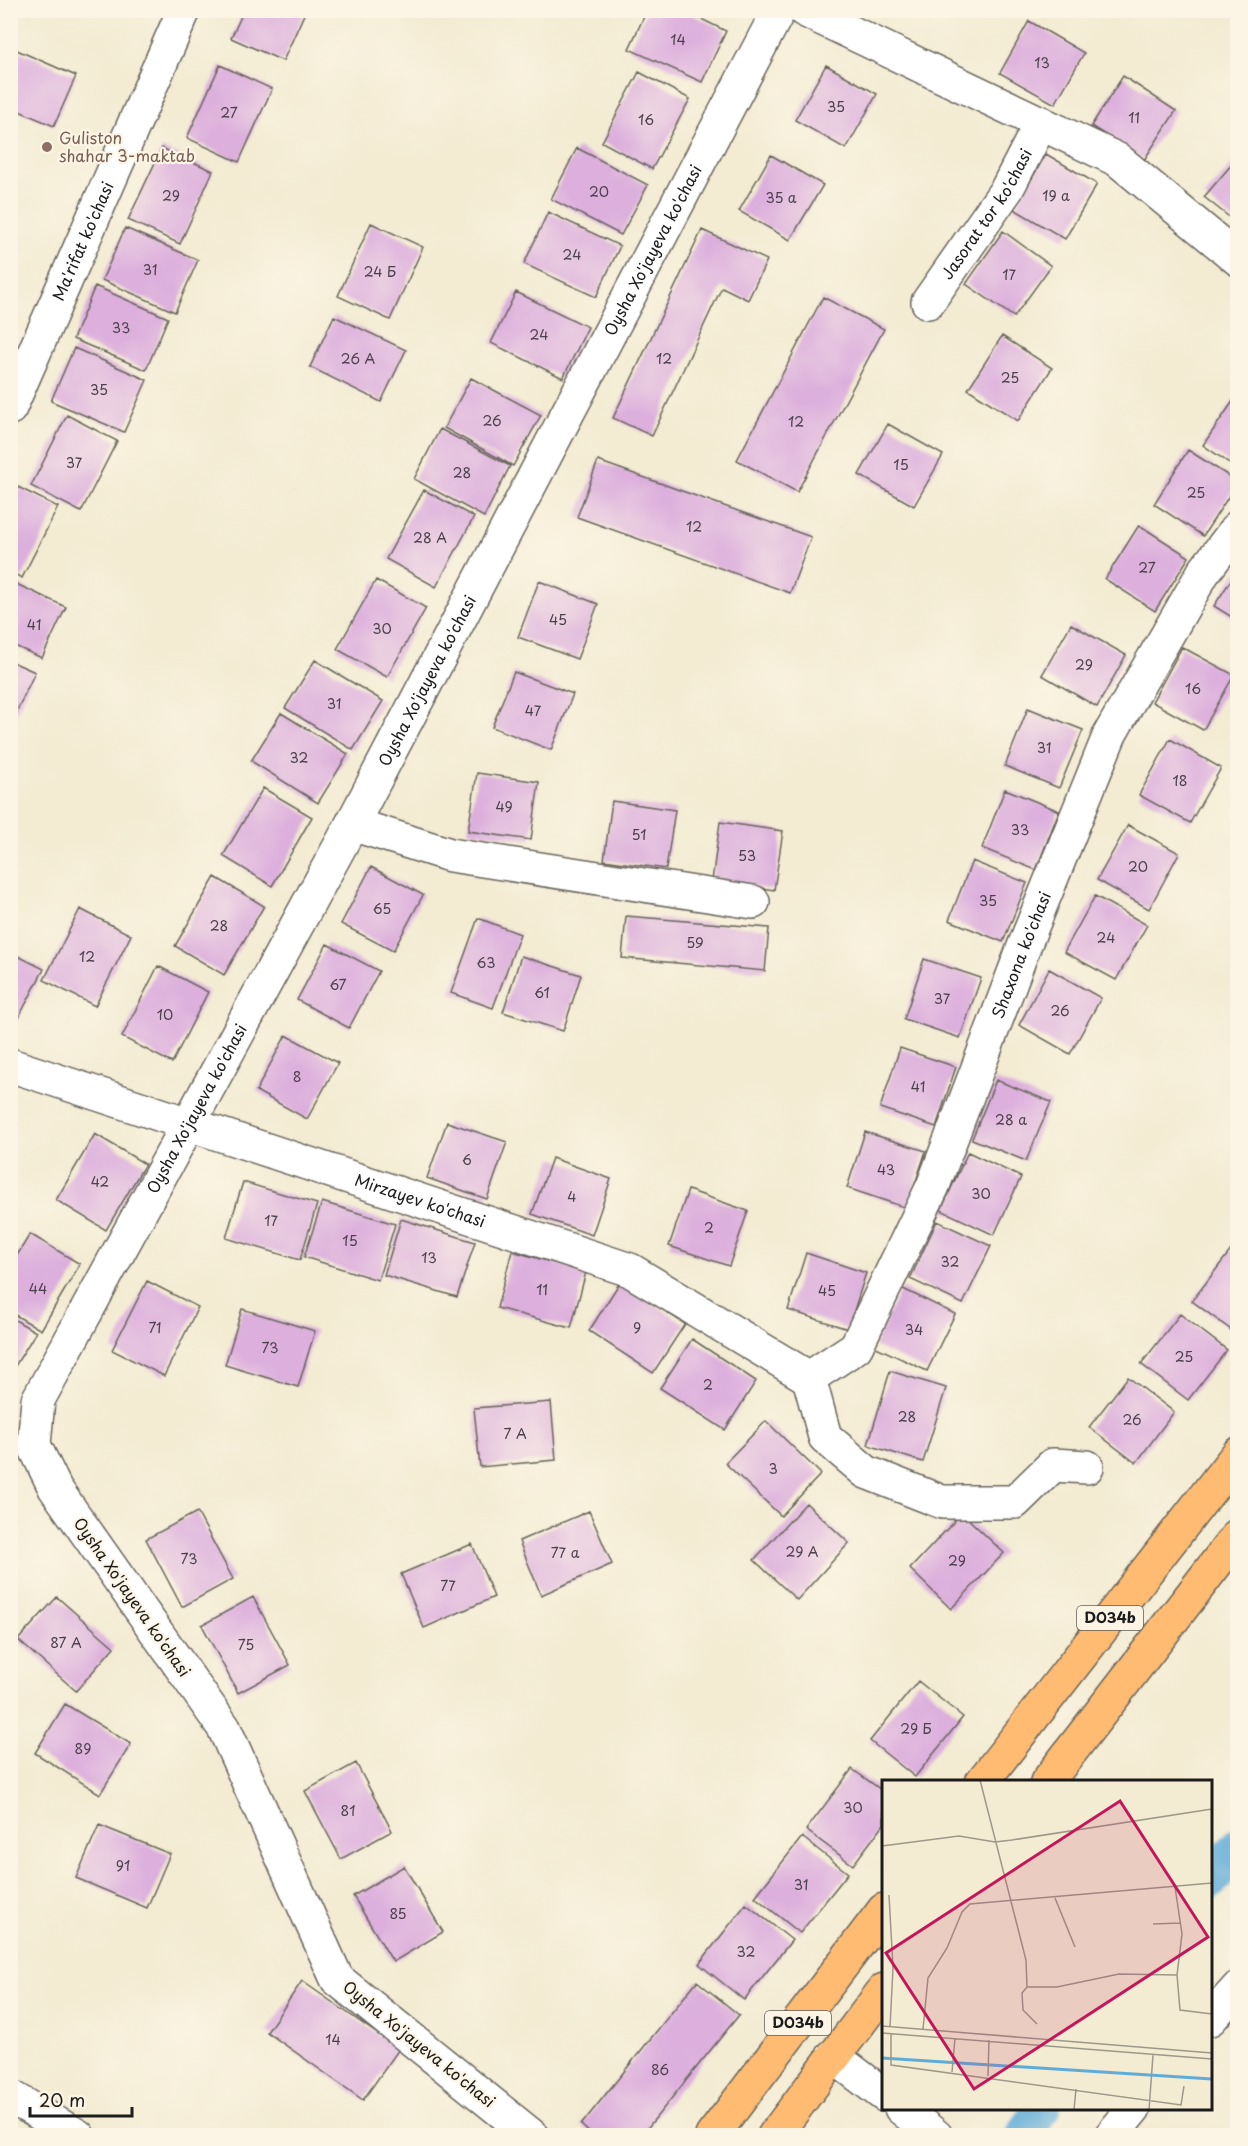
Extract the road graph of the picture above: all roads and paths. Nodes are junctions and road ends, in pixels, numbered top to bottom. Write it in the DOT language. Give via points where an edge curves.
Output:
graph roads {
  1 [pos="184,10"];
  2 [pos="779,10"];
  3 [pos="804,10"];
  4 [pos="1041,123"];
  5 [pos="1238,259"];
  6 [pos="928,302"];
  7 [pos="10,408"];
  8 [pos="1238,527"];
  9 [pos="352,824"];
  10 [pos="753,902"];
  11 [pos="10,1065"];
  12 [pos="190,1125"];
  13 [pos="809,1378"];
  14 [pos="1238,1454"];
  15 [pos="1087,1467"];
  16 [pos="1238,1535"];
  17 [pos="984,1780"];
  18 [pos="1049,1780"];
  19 [pos="882,1913"];
  20 [pos="882,1993"];
  21 [pos="833,2056"];
  22 [pos="882,2093"];
  23 [pos="10,2096"];
  24 [pos="902,2110"];
  25 [pos="1133,2110"];
  26 [pos="78,2136"];
  27 [pos="532,2136"];
  28 [pos="712,2136"];
  29 [pos="774,2136"];
  30 [pos="936,2136"];
  31 [pos="1111,2136"];
  1 -- 7 [label="street, Ma'rifat ko'chasi"];
  2 -- 9 [label="street, Oysha Xo'jayeva ko'chasi"];
  3 -- 4 [label="street"];
  4 -- 5 [label="street" via="1118,160"];
  4 -- 6 [label="street, Jasorat tor ko'chasi" via="1007,189"];
  8 -- 13 [label="street, Shaxona ko'chasi" via="1203,573 1110,734 933,1186 856,1347"];
  9 -- 10 [label="street" via="450,855"];
  9 -- 12 [label="street, Oysha Xo'jayeva ko'chasi"];
  11 -- 12 [label="street, Mirzayev ko'chasi"];
  12 -- 13 [label="street, Mirzayev ko'chasi" via="630,1270"];
  12 -- 27 [label="street, Oysha Xo'jayeva ko'chasi" via="38,1400 34,1445 54,1488 224,1728 337,1979"];
  13 -- 15 [label="street" via="825,1437 866,1472 942,1502 1015,1502 1053,1465"];
  14 -- 17 [label="main road, D034b"];
  16 -- 18 [label="main road, D034b"];
  19 -- 28 [label="main road, D034b"];
  20 -- 21 [label="main road, D034b"];
  21 -- 22 [label="street"];
  21 -- 29 [label="main road, D034b"];
  23 -- 26 [label="street"];
  24 -- 30 [label="street"];
  25 -- 31 [label="street"];
}
